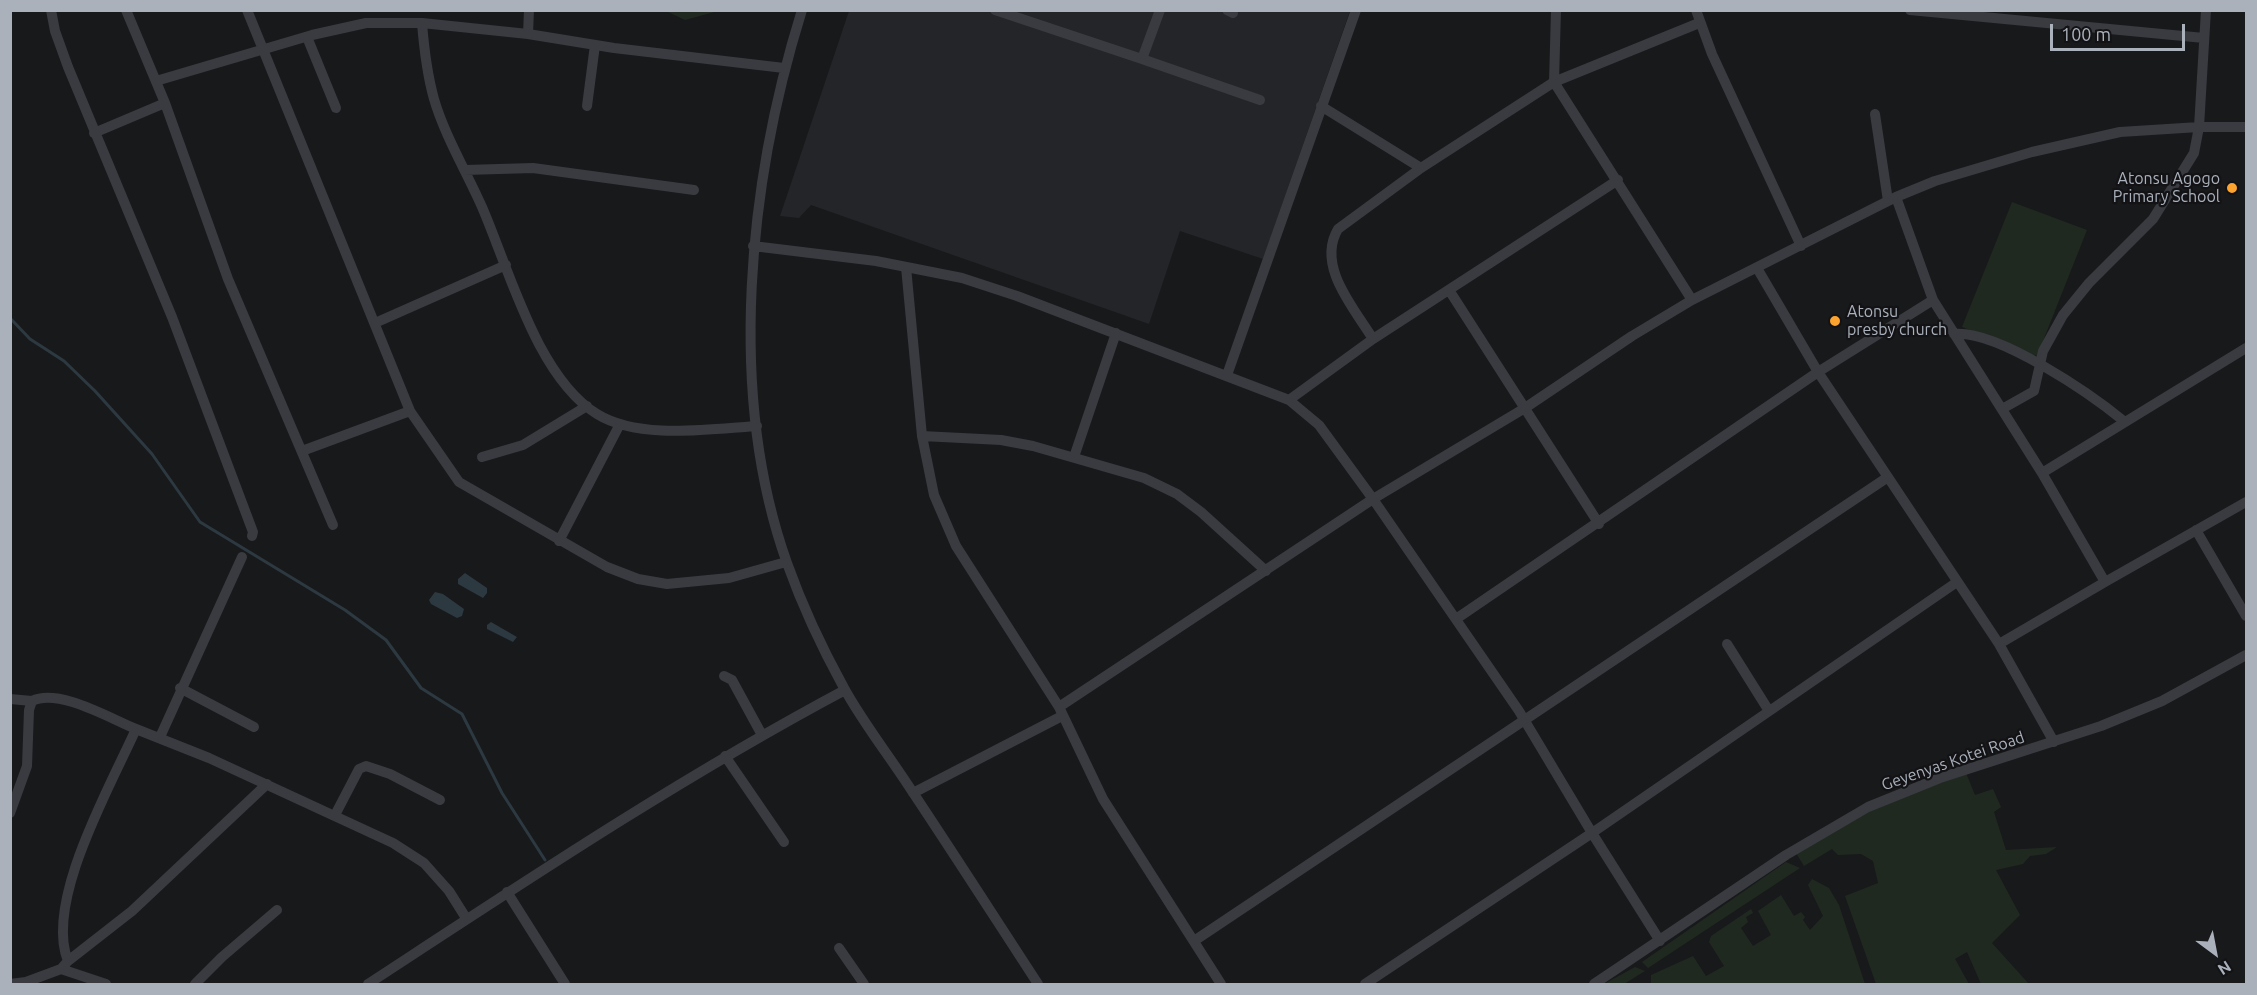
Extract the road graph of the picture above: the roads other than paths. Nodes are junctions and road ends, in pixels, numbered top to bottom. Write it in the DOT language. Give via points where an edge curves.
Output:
graph roads {
  1 [pos="51,10"];
  2 [pos="126,10"];
  3 [pos="247,10"];
  4 [pos="529,10"];
  5 [pos="802,10"];
  6 [pos="995,10"];
  7 [pos="1160,10"];
  8 [pos="1356,10"];
  9 [pos="1556,10"];
  10 [pos="1696,10"];
  11 [pos="1910,10"];
  12 [pos="2206,10"];
  13 [pos="422,23"];
  14 [pos="1699,23"];
  15 [pos="528,34"];
  16 [pos="307,37"];
  17 [pos="2204,38"];
  18 [pos="595,45"];
  19 [pos="263,51"];
  20 [pos="1142,59"];
  21 [pos="784,68"];
  22 [pos="156,81"];
  23 [pos="1554,82"];
  24 [pos="1260,100"];
  25 [pos="165,103"];
  26 [pos="587,106"];
  27 [pos="1321,106"];
  28 [pos="336,108"];
  29 [pos="1875,114"];
  30 [pos="2199,127"];
  31 [pos="2247,128"];
  32 [pos="94,133"];
  33 [pos="1421,168"];
  34 [pos="465,170"];
  35 [pos="1618,180"];
  36 [pos="694,190"];
  37 [pos="1892,199"];
  38 [pos="753,246"];
  39 [pos="1801,246"];
  40 [pos="506,265"];
  41 [pos="906,267"];
  42 [pos="1757,268"];
  43 [pos="1449,290"];
  44 [pos="1692,300"];
  45 [pos="1933,300"];
  46 [pos="375,323"];
  47 [pos="1116,333"];
  48 [pos="1954,334"];
  49 [pos="1373,339"];
  50 [pos="2247,348"];
  51 [pos="2041,363"];
  52 [pos="1818,372"];
  53 [pos="1227,375"];
  54 [pos="1289,400"];
  55 [pos="587,406"];
  56 [pos="1525,408"];
  57 [pos="2002,409"];
  58 [pos="410,411"];
  59 [pos="2125,422"];
  60 [pos="620,424"];
  61 [pos="757,426"];
  62 [pos="922,436"];
  63 [pos="302,451"];
  64 [pos="482,457"];
  65 [pos="1074,458"];
  66 [pos="2042,473"];
  67 [pos="1888,477"];
  68 [pos="1373,499"];
  69 [pos="2247,502"];
  70 [pos="1599,524"];
  71 [pos="333,525"];
  72 [pos="2196,530"];
  73 [pos="252,536"];
  74 [pos="560,541"];
  75 [pos="242,557"];
  76 [pos="786,562"];
  77 [pos="1266,571"];
  78 [pos="1957,582"];
  79 [pos="2105,582"];
  80 [pos="2247,616"];
  81 [pos="1456,619"];
  82 [pos="1727,644"];
  83 [pos="1999,644"];
  84 [pos="2247,655"];
  85 [pos="724,676"];
  86 [pos="180,688"];
  87 [pos="845,690"];
  88 [pos="10,699"];
  89 [pos="32,700"];
  90 [pos="1060,711"];
  91 [pos="1769,711"];
  92 [pos="1524,719"];
  93 [pos="254,727"];
  94 [pos="136,729"];
  95 [pos="762,735"];
  96 [pos="160,737"];
  97 [pos="2054,742"];
  98 [pos="725,756"];
  99 [pos="267,784"];
  100 [pos="913,793"];
  101 [pos="440,800"];
  102 [pos="10,813"];
  103 [pos="335,815"];
  104 [pos="1592,832"];
  105 [pos="784,842"];
  106 [pos="507,892"];
  107 [pos="277,910"];
  108 [pos="466,918"];
  109 [pos="1194,941"];
  110 [pos="1660,941"];
  111 [pos="839,948"];
  112 [pos="64,965"];
  113 [pos="26,983"];
  114 [pos="10,984"];
  115 [pos="106,984"];
  116 [pos="195,984"];
  117 [pos="368,984"];
  118 [pos="566,984"];
  119 [pos="864,984"];
  120 [pos="1038,984"];
  121 [pos="1221,984"];
  122 [pos="1365,984"];
  123 [pos="1594,984"];
  1 -- 32 [label="street" via="55,31"];
  2 -- 22 [label="street"];
  3 -- 19 [label="street"];
  4 -- 15 [label="street"];
  5 -- 21 [label="street"];
  6 -- 20 [label="street"];
  7 -- 20 [label="street"];
  8 -- 27 [label="street"];
  9 -- 23 [label="street"];
  10 -- 14 [label="street"];
  11 -- 17 [label="street"];
  12 -- 17 [label="street"];
  13 -- 15 [label="street"];
  13 -- 16 [label="street" via="366,23"];
  13 -- 34 [label="street" via="434,101"];
  14 -- 23 [label="street"];
  14 -- 39 [label="street"];
  15 -- 18 [label="street"];
  16 -- 19 [label="street"];
  16 -- 28 [label="street"];
  17 -- 30 [label="street"];
  18 -- 21 [label="street"];
  18 -- 26 [label="street"];
  19 -- 22 [label="street"];
  19 -- 46 [label="street"];
  20 -- 24 [label="street"];
  21 -- 38 [label="street"];
  22 -- 25 [label="street"];
  23 -- 33 [label="street"];
  23 -- 35 [label="street"];
  25 -- 32 [label="street"];
  25 -- 63 [label="street" via="228,279"];
  27 -- 33 [label="street"];
  27 -- 53 [label="street"];
  29 -- 37 [label="street"];
  30 -- 31 [label="street"];
  30 -- 37 [label="street" via="2121,132 2032,152 1935,181"];
  30 -- 51 [label="street" via="2194,153 2152,219 2063,315 2043,351"];
  32 -- 73 [label="street" via="172,316"];
  33 -- 49 [label="street" via="1338,229 1332,239 1330,254 1337,280"];
  34 -- 36 [label="street" via="534,168"];
  34 -- 40 [label="street"];
  35 -- 43 [label="street"];
  35 -- 44 [label="street"];
  37 -- 39 [label="street"];
  37 -- 45 [label="street"];
  38 -- 41 [label="street"];
  38 -- 61 [label="street" via="750,332"];
  39 -- 42 [label="street"];
  40 -- 46 [label="street"];
  40 -- 55 [label="street" via="548,362 568,391"];
  41 -- 47 [label="street" via="962,278"];
  41 -- 62 [label="street"];
  42 -- 44 [label="street"];
  42 -- 52 [label="street"];
  43 -- 49 [label="street"];
  43 -- 56 [label="street"];
  44 -- 56 [label="street"];
  45 -- 48 [label="street"];
  45 -- 52 [label="street"];
  46 -- 58 [label="street"];
  47 -- 53 [label="street"];
  47 -- 65 [label="street"];
  48 -- 51 [label="street" via="1962,333"];
  48 -- 57 [label="street"];
  49 -- 54 [label="street"];
  50 -- 59 [label="street"];
  51 -- 57 [label="street" via="2034,391"];
  51 -- 59 [label="street"];
  52 -- 67 [label="street"];
  52 -- 70 [label="street"];
  53 -- 54 [label="street"];
  54 -- 68 [label="street" via="1318,425"];
  55 -- 60 [label="street"];
  55 -- 64 [label="street" via="523,445"];
  56 -- 68 [label="street"];
  56 -- 70 [label="street"];
  57 -- 66 [label="street"];
  58 -- 63 [label="street"];
  58 -- 74 [label="street" via="459,482"];
  59 -- 66 [label="street"];
  60 -- 61 [label="street" via="669,431"];
  60 -- 74 [label="street"];
  61 -- 76 [label="street" via="767,488"];
  62 -- 65 [label="street" via="1001,440"];
  62 -- 90 [label="street" via="934,495 945,525"];
  63 -- 71 [label="street"];
  65 -- 77 [label="street" via="1144,478 1177,494"];
  66 -- 79 [label="street"];
  67 -- 78 [label="street"];
  67 -- 92 [label="street"];
  68 -- 77 [label="street"];
  68 -- 81 [label="street"];
  69 -- 72 [label="street"];
  70 -- 81 [label="street"];
  72 -- 79 [label="street"];
  72 -- 80 [label="street"];
  74 -- 76 [label="street" via="607,567 638,579 667,584 729,578"];
  75 -- 86 [label="street"];
  76 -- 87 [label="street"];
  77 -- 90 [label="street"];
  78 -- 83 [label="street"];
  78 -- 91 [label="street"];
  79 -- 83 [label="street"];
  81 -- 92 [label="street"];
  82 -- 91 [label="street"];
  83 -- 97 [label="street"];
  84 -- 97 [label="street, Geyenyas Kotei Road" via="2162,701"];
  85 -- 95 [label="street" via="732,680"];
  86 -- 93 [label="street"];
  86 -- 96 [label="street"];
  87 -- 95 [label="street"];
  87 -- 100 [label="street"];
  88 -- 89 [label="street"];
  89 -- 94 [label="street" via="57,697"];
  89 -- 102 [label="street" via="27,766"];
  90 -- 100 [label="street"];
  90 -- 109 [label="street" via="1103,799"];
  91 -- 104 [label="street"];
  92 -- 104 [label="street"];
  92 -- 109 [label="street"];
  94 -- 96 [label="street"];
  94 -- 112 [label="street" via="65,897 61,931"];
  95 -- 98 [label="street"];
  96 -- 99 [label="street"];
  97 -- 110 [label="street, Geyenyas Kotei Road" via="1940,777 1868,807 1786,855"];
  98 -- 105 [label="street"];
  98 -- 106 [label="street"];
  99 -- 103 [label="street"];
  99 -- 112 [label="street" via="132,911"];
  100 -- 120 [label="street"];
  101 -- 103 [label="street" via="366,766 359,769"];
  103 -- 108 [label="street" via="424,863"];
  104 -- 110 [label="street"];
  104 -- 122 [label="street"];
  106 -- 108 [label="street"];
  106 -- 118 [label="street"];
  107 -- 116 [label="street"];
  108 -- 117 [label="street"];
  109 -- 121 [label="street"];
  110 -- 123 [label="street, Geyenyas Kotei Road"];
  111 -- 119 [label="street"];
  112 -- 113 [label="street"];
  112 -- 115 [label="street"];
  113 -- 114 [label="street"];
}
